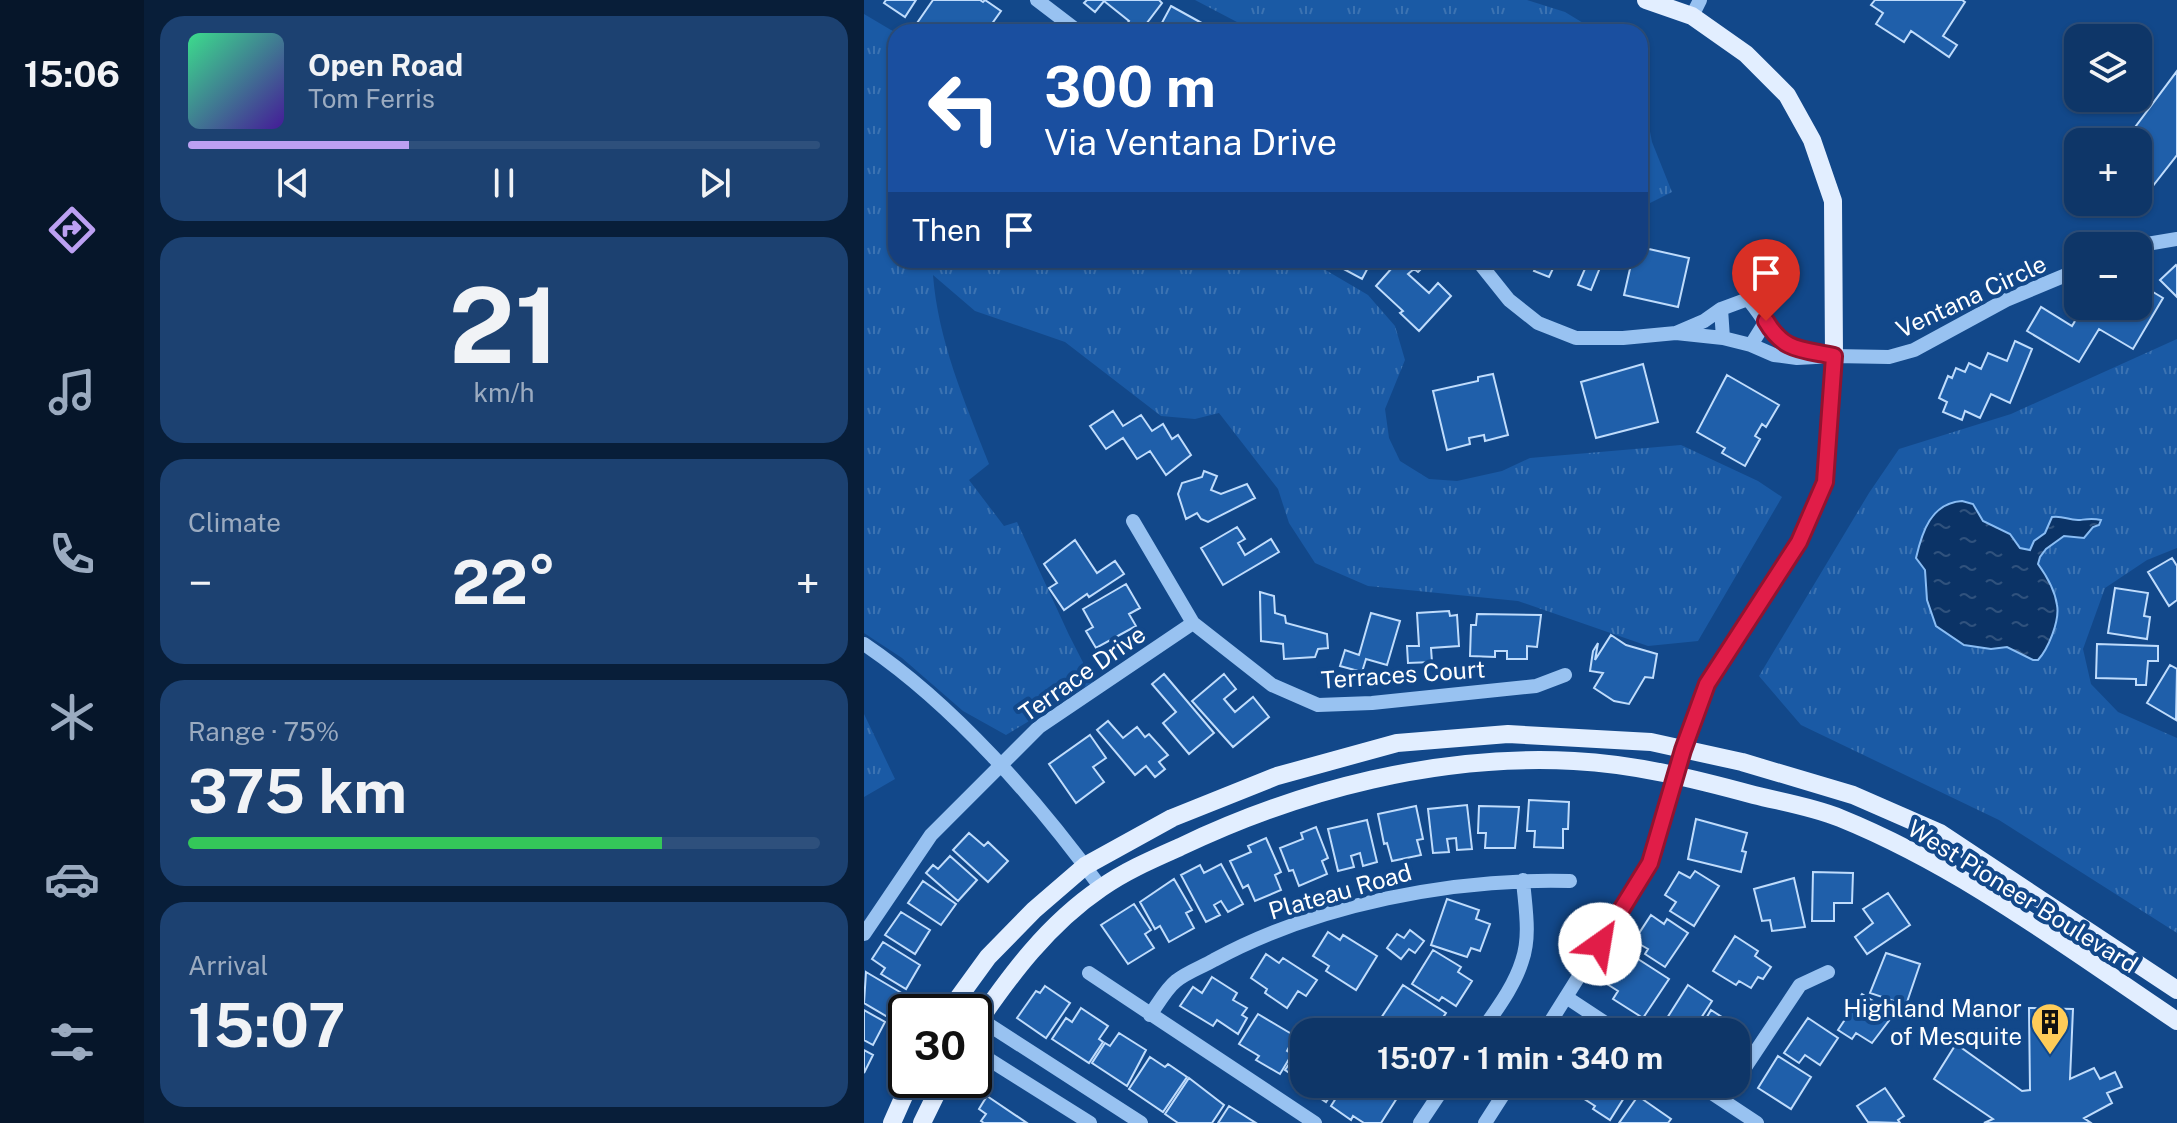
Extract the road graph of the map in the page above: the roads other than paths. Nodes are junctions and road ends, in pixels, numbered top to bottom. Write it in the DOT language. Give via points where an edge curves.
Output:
graph roads {
  1 [pos="1037,0"];
  2 [pos="1646,0"];
  3 [pos="1696,8"];
  4 [pos="1068,24"];
  5 [pos="2177,239"];
  6 [pos="2152,243"];
  7 [pos="1483,268"];
  8 [pos="2064,276"];
  9 [pos="1721,309"];
  10 [pos="1766,321"];
  11 [pos="1676,333"];
  12 [pos="1723,338"];
  13 [pos="1751,345"];
  14 [pos="1834,356"];
  15 [pos="1133,521"];
  16 [pos="1193,623"];
  17 [pos="864,644"];
  18 [pos="1565,675"];
  19 [pos="1683,750"];
  20 [pos="1000,764"];
  21 [pos="1677,775"];
  22 [pos="1085,866"];
  23 [pos="1523,880"];
  24 [pos="1570,881"];
  25 [pos="1101,888"];
  26 [pos="864,934"];
  27 [pos="1828,972"];
  28 [pos="1089,973"];
  29 [pos="2177,990"];
  30 [pos="961,994"];
  31 [pos="1566,997"];
  32 [pos="992,1002"];
  33 [pos="1150,1015"];
  34 [pos="1490,1018"];
  35 [pos="1553,1018"];
  36 [pos="1598,1018"];
  37 [pos="2177,1021"];
  38 [pos="992,1032"];
  39 [pos="1750,1060"];
  40 [pos="992,1062"];
  41 [pos="1101,1096"];
  42 [pos="903,1098"];
  43 [pos="934,1098"];
  44 [pos="1437,1098"];
  45 [pos="1501,1098"];
  46 [pos="1720,1098"];
  47 [pos="1723,1100"];
  48 [pos="1086,1122"];
  49 [pos="892,1123"];
  50 [pos="922,1123"];
  51 [pos="1141,1123"];
  52 [pos="1315,1123"];
  53 [pos="1420,1123"];
  54 [pos="1485,1123"];
  55 [pos="1757,1123"];
  1 -- 4 [label="street"];
  2 -- 3 [label="main road"];
  3 -- 14 [label="main road" via="1787,95 1812,140 1833,201"];
  5 -- 6 [label="street"];
  7 -- 11 [label="street" via="1509,300 1538,323 1576,338"];
  8 -- 14 [label="street, Ventana Circle" via="2006,300 1914,350 1889,357"];
  9 -- 10 [label="street" via="1748,299"];
  9 -- 11 [label="street"];
  9 -- 12 [label="street"];
  10 -- 13 [label="street"];
  10 -- 14 [label="street" via="1775,338 1790,347"];
  11 -- 12 [label="street"];
  12 -- 13 [label="street"];
  13 -- 14 [label="street" via="1774,355"];
  14 -- 19 [label="main road" via="1825,482 1799,542 1707,684"];
  15 -- 16 [label="street, Terraces Court"];
  16 -- 18 [label="street, Terraces Court" via="1272,685 1318,705 1536,686"];
  16 -- 20 [label="street, Terrace Drive" via="1039,727"];
  17 -- 20 [label="street" via="937,703"];
  19 -- 21 [label="main road"];
  19 -- 22 [label="main road, West Pioneer Boulevard" via="1651,742 1508,734 1397,743 1277,776 1172,818"];
  19 -- 29 [label="main road, West Pioneer Boulevard" via="1853,795 1940,833"];
  20 -- 22 [label="street"];
  20 -- 26 [label="street, Terrace Drive" via="931,835"];
  21 -- 25 [label="main road, West Pioneer Boulevard" via="1574,761 1497,762 1400,773 1288,803 1215,830"];
  21 -- 31 [label="street" via="1650,863"];
  21 -- 37 [label="main road, West Pioneer Boulevard" via="1837,816 1923,857"];
  22 -- 25 [label="street"];
  22 -- 30 [label="main road, West Pioneer Boulevard" via="988,957"];
  23 -- 24 [label="street, Plateau Road"];
  23 -- 33 [label="street, Plateau Road" via="1427,890 1261,937 1175,982"];
  23 -- 34 [label="street" via="1523,959"];
  25 -- 32 [label="main road, West Pioneer Boulevard" via="1051,928"];
  27 -- 39 [label="street" via="1800,985"];
  28 -- 33 [label="street"];
  31 -- 35 [label="street"];
  31 -- 36 [label="street"];
  33 -- 52 [label="street"];
  38 -- 41 [label="street"];
  40 -- 48 [label="street"];
  41 -- 48 [label="street"];
  41 -- 51 [label="street"];
  42 -- 49 [label="main road"];
  43 -- 50 [label="main road"];
  44 -- 53 [label="street"];
  45 -- 54 [label="street"];
  46 -- 47 [label="street"];
  47 -- 55 [label="street"];
}
